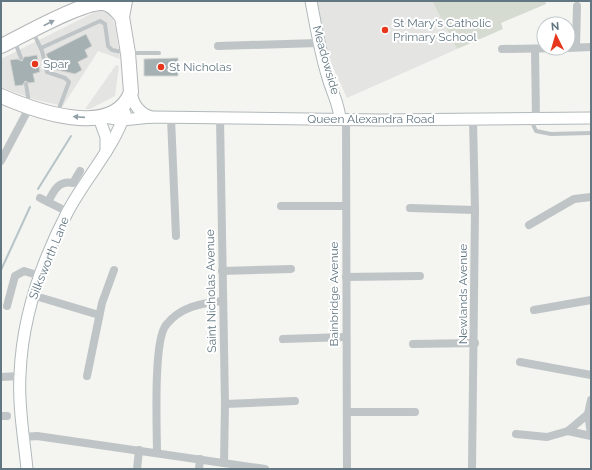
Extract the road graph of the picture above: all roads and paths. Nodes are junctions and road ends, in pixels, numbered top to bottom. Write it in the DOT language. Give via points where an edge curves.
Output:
graph roads {
  1 [pos="125,1"];
  2 [pos="311,1"];
  3 [pos="84,5"];
  4 [pos="577,6"];
  5 [pos="576,16"];
  6 [pos="122,17"];
  7 [pos="33,31"];
  8 [pos="14,40"];
  9 [pos="318,43"];
  10 [pos="1,46"];
  11 [pos="218,46"];
  12 [pos="591,47"];
  13 [pos="41,48"];
  14 [pos="576,48"];
  15 [pos="502,49"];
  16 [pos="535,49"];
  17 [pos="128,53"];
  18 [pos="159,53"];
  19 [pos="21,58"];
  20 [pos="26,84"];
  21 [pos="130,95"];
  22 [pos="1,96"];
  23 [pos="29,108"];
  24 [pos="56,114"];
  25 [pos="151,117"];
  26 [pos="101,118"];
  27 [pos="171,118"];
  28 [pos="220,118"];
  29 [pos="591,118"];
  30 [pos="343,119"];
  31 [pos="534,119"];
  32 [pos="123,120"];
  33 [pos="473,120"];
  34 [pos="591,133"];
  35 [pos="106,152"];
  36 [pos="1,161"];
  37 [pos="80,171"];
  38 [pos="591,197"];
  39 [pos="281,206"];
  40 [pos="346,206"];
  41 [pos="410,208"];
  42 [pos="475,210"];
  43 [pos="68,212"];
  44 [pos="529,225"];
  45 [pos="176,236"];
  46 [pos="291,269"];
  47 [pos="114,270"];
  48 [pos="222,271"];
  49 [pos="40,276"];
  50 [pos="420,276"];
  51 [pos="346,277"];
  52 [pos="32,295"];
  53 [pos="591,300"];
  54 [pos="223,301"];
  55 [pos="7,306"];
  56 [pos="534,310"];
  57 [pos="99,315"];
  58 [pos="346,337"];
  59 [pos="283,339"];
  60 [pos="475,343"];
  61 [pos="413,344"];
  62 [pos="520,362"];
  63 [pos="591,375"];
  64 [pos="20,376"];
  65 [pos="87,376"];
  66 [pos="1,377"];
  67 [pos="591,400"];
  68 [pos="295,401"];
  69 [pos="225,404"];
  70 [pos="347,412"];
  71 [pos="415,412"];
  72 [pos="588,414"];
  73 [pos="568,431"];
  74 [pos="516,434"];
  75 [pos="591,435"];
  76 [pos="23,436"];
  77 [pos="139,450"];
  78 [pos="157,453"];
  79 [pos="200,459"];
  80 [pos="224,463"];
  81 [pos="27,469"];
  82 [pos="137,469"];
  83 [pos="199,469"];
  84 [pos="262,469"];
  85 [pos="265,469"];
  86 [pos="347,469"];
  87 [pos="472,469"];
  1 -- 6 [label="highway"];
  2 -- 9 [label="street, Meadowside"];
  3 -- 6 [label="highway" via="104,3"];
  7 -- 3 [label="highway, one-way"];
  4 -- 5 [label="street"];
  6 -- 17 [label="highway"];
  7 -- 8 [label="highway"];
  7 -- 13 [label="lane"];
  8 -- 10 [label="highway"];
  8 -- 19 [label="lane"];
  9 -- 11 [label="street"];
  9 -- 30 [label="street, Meadowside"];
  12 -- 14 [label="street"];
  13 -- 17 [label="lane" via="100,21 105,24 109,49"];
  13 -- 24 [label="lane" via="47,72 69,82"];
  15 -- 16 [label="street"];
  16 -- 31 [label="street"];
  17 -- 18 [label="lane"];
  17 -- 21 [label="highway"];
  20 -- 23 [label="lane"];
  21 -- 25 [label="street" via="140,111"];
  21 -- 26 [label="highway" via="117,110"];
  21 -- 32 [label="street, Silksworth Lane"];
  22 -- 23 [label="highway"];
  23 -- 24 [label="highway"];
  23 -- 36 [label="street"];
  26 -- 24 [label="highway, one-way"];
  25 -- 27 [label="street, Queen Alexandra Road"];
  25 -- 32 [label="street, Queen Alexandra Road"];
  26 -- 32 [label="street, Queen Alexandra Road"];
  26 -- 35 [label="street" via="106,137"];
  27 -- 28 [label="street, Queen Alexandra Road"];
  27 -- 45 [label="street"];
  28 -- 30 [label="street, Queen Alexandra Road"];
  28 -- 48 [label="street, Saint Nicholas Avenue"];
  29 -- 31 [label="street, Queen Alexandra Road"];
  30 -- 33 [label="street, Queen Alexandra Road"];
  30 -- 40 [label="street, Bainbridge Avenue"];
  31 -- 33 [label="street, Queen Alexandra Road"];
  31 -- 34 [label="lane" via="536,131 552,134"];
  32 -- 35 [label="street, Silksworth Lane" via="115,140"];
  33 -- 42 [label="street, Newlands Avenue"];
  35 -- 43 [label="street, Silksworth Lane"];
  37 -- 43 [label="street" via="73,183 62,183 44,200"];
  38 -- 44 [label="street" via="574,199"];
  39 -- 40 [label="street"];
  40 -- 51 [label="street, Bainbridge Avenue"];
  41 -- 42 [label="street"];
  42 -- 60 [label="street, Newlands Avenue"];
  43 -- 49 [label="street, Silksworth Lane"];
  46 -- 48 [label="street"];
  47 -- 57 [label="street"];
  48 -- 54 [label="street, Saint Nicholas Avenue"];
  49 -- 52 [label="street, Silksworth Lane"];
  49 -- 55 [label="street" via="24,271 15,276"];
  50 -- 51 [label="street"];
  51 -- 58 [label="street, Bainbridge Avenue"];
  52 -- 57 [label="street"];
  52 -- 64 [label="street, Silksworth Lane"];
  53 -- 56 [label="street"];
  54 -- 69 [label="street, Saint Nicholas Avenue"];
  54 -- 78 [label="street" via="202,303 182,310 165,326 159,345"];
  57 -- 65 [label="street"];
  58 -- 59 [label="street"];
  58 -- 70 [label="street, Bainbridge Avenue"];
  60 -- 61 [label="street"];
  60 -- 87 [label="street, Newlands Avenue"];
  62 -- 63 [label="street"];
  64 -- 66 [label="street"];
  64 -- 76 [label="street, Silksworth Lane"];
  67 -- 72 [label="street"];
  68 -- 69 [label="street"];
  69 -- 80 [label="street, Saint Nicholas Avenue"];
  70 -- 71 [label="street"];
  70 -- 86 [label="street, Bainbridge Avenue"];
  72 -- 73 [label="street"];
  72 -- 75 [label="street"];
  73 -- 74 [label="street" via="547,437"];
  73 -- 75 [label="street"];
  76 -- 77 [label="street"];
  76 -- 81 [label="street, Silksworth Lane"];
  77 -- 78 [label="street"];
  77 -- 82 [label="street"];
  78 -- 79 [label="street"];
  79 -- 80 [label="street"];
  79 -- 83 [label="street"];
  80 -- 84 [label="street"];
  84 -- 85 [label="street"];
}
